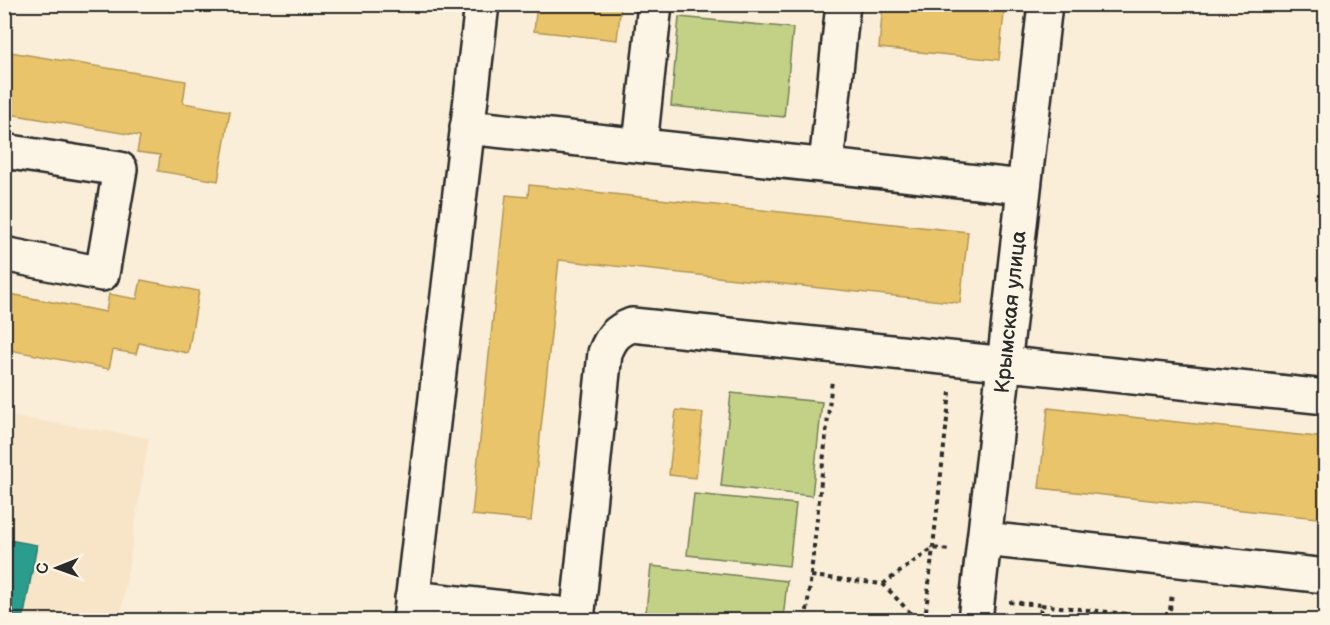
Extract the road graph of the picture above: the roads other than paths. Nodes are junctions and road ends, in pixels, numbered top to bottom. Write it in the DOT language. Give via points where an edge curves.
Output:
graph roads {
  1 [pos="482,4"];
  2 [pos="655,4"];
  3 [pos="843,4"];
  4 [pos="1045,4"];
  5 [pos="467,127"];
  6 [pos="640,145"];
  7 [pos="4,150"];
  8 [pos="826,165"];
  9 [pos="1024,187"];
  10 [pos="4,254"];
  11 [pos="1004,363"];
  12 [pos="1326,398"];
  13 [pos="984,547"];
  14 [pos="1326,576"];
  15 [pos="411,609"];
  16 [pos="976,610"];
  17 [pos="577,618"];
  1 -- 5 [label="street"];
  2 -- 6 [label="street"];
  3 -- 8 [label="street"];
  4 -- 9 [label="street, Крымская улица"];
  5 -- 6 [label="street"];
  5 -- 15 [label="street"];
  6 -- 8 [label="street"];
  7 -- 10 [label="street" via="120,169 102,274"];
  8 -- 9 [label="street"];
  9 -- 11 [label="street, Крымская улица"];
  11 -- 12 [label="street"];
  11 -- 13 [label="street, Крымская улица"];
  11 -- 17 [label="street" via="640,325 621,330 611,338 605,354"];
  13 -- 14 [label="street"];
  13 -- 16 [label="street, Крымская улица"];
  15 -- 17 [label="street"];
}
